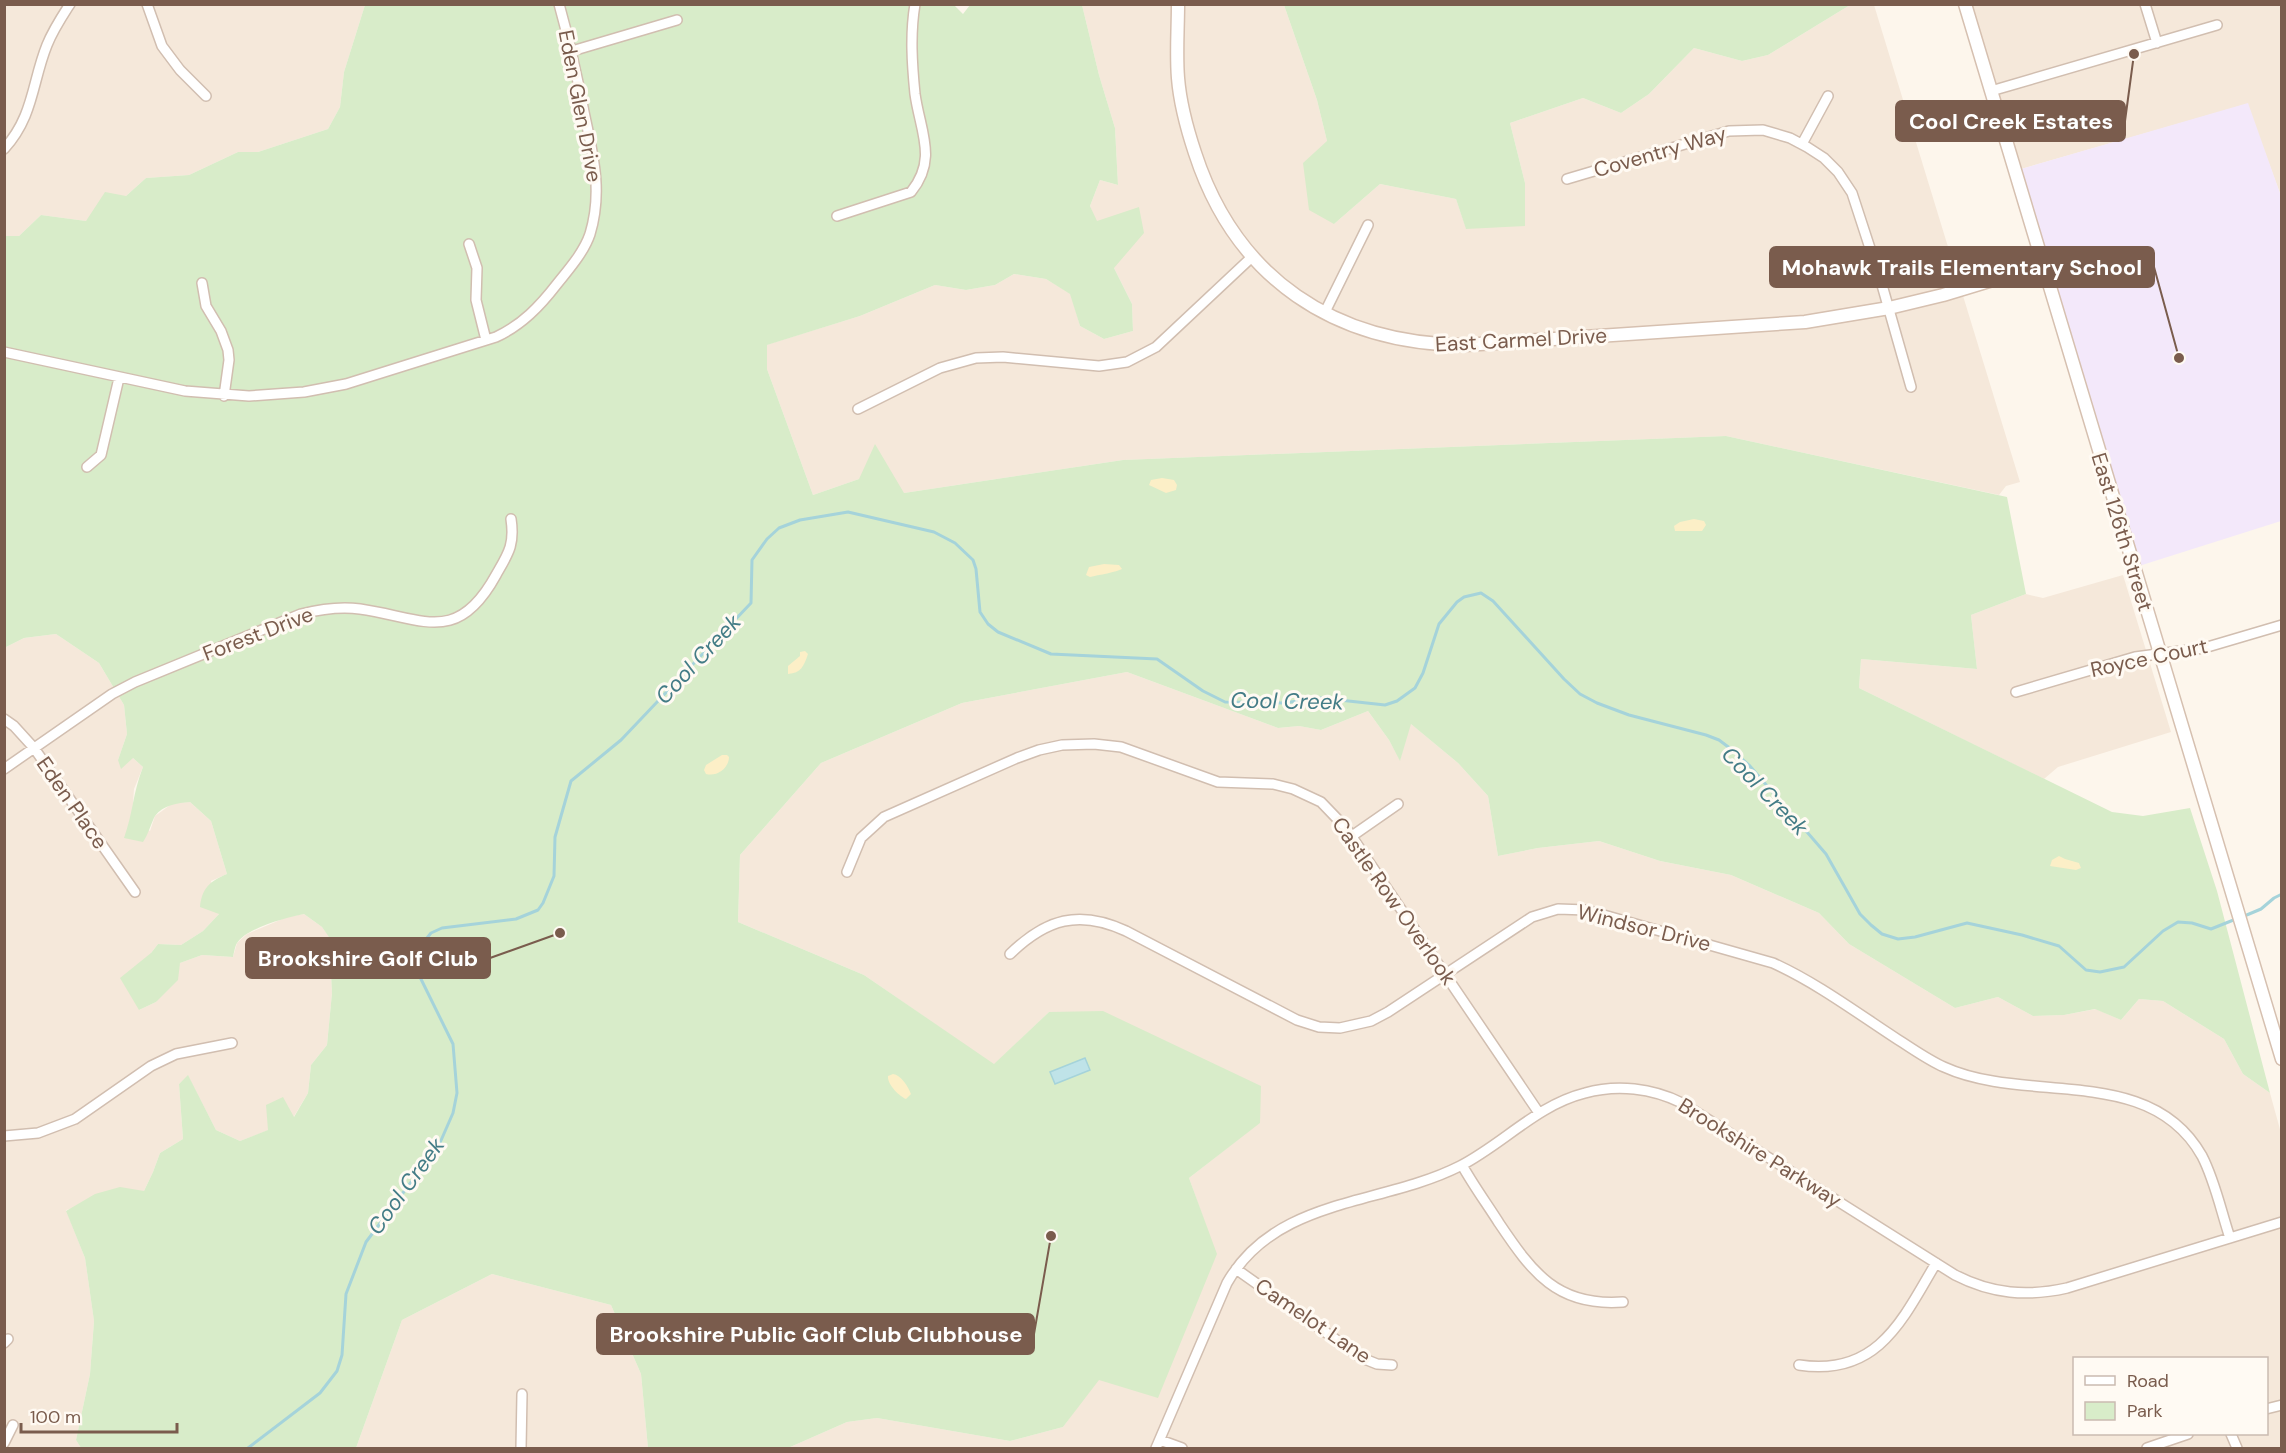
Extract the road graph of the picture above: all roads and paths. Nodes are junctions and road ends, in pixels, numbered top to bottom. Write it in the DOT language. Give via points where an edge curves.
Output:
graph roads {
  1 [pos="70,4"];
  2 [pos="147,4"];
  3 [pos="559,4"];
  4 [pos="915,4"];
  5 [pos="1178,4"];
  6 [pos="1965,4"];
  7 [pos="2145,4"];
  8 [pos="677,20"];
  9 [pos="2217,26"];
  10 [pos="2157,43"];
  11 [pos="572,51"];
  12 [pos="1991,91"];
  13 [pos="206,96"];
  14 [pos="1828,96"];
  15 [pos="1802,144"];
  16 [pos="4,149"];
  17 [pos="1567,179"];
  18 [pos="837,216"];
  19 [pos="1368,225"];
  20 [pos="469,244"];
  21 [pos="1252,256"];
  22 [pos="2042,265"];
  23 [pos="202,283"];
  24 [pos="1889,308"];
  25 [pos="1325,312"];
  26 [pos="486,340"];
  27 [pos="4,352"];
  28 [pos="119,378"];
  29 [pos="1911,387"];
  30 [pos="224,396"];
  31 [pos="858,409"];
  32 [pos="87,467"];
  33 [pos="511,519"];
  34 [pos="2282,625"];
  35 [pos="2159,653"];
  36 [pos="2016,692"];
  37 [pos="4,719"];
  38 [pos="34,748"];
  39 [pos="4,769"];
  40 [pos="1398,804"];
  41 [pos="1352,836"];
  42 [pos="847,872"];
  43 [pos="135,892"];
  44 [pos="1010,954"];
  45 [pos="1444,974"];
  46 [pos="232,1043"];
  47 [pos="2282,1059"];
  48 [pos="1539,1113"];
  49 [pos="4,1136"];
  50 [pos="1462,1165"];
  51 [pos="2282,1222"];
  52 [pos="2230,1238"];
  53 [pos="1936,1263"];
  54 [pos="1236,1269"];
  55 [pos="1623,1302"];
  56 [pos="1392,1365"];
  57 [pos="1799,1365"];
  58 [pos="522,1394"];
  59 [pos="13,1425"];
  60 [pos="2185,1435"];
  61 [pos="2231,1435"];
  62 [pos="4,1443"];
  63 [pos="1158,1444"];
  64 [pos="521,1449"];
  65 [pos="1182,1449"];
  66 [pos="2147,1449"];
  67 [pos="2237,1449"];
  1 -- 16 [label="street" via="54,26 36,89 14,139"];
  2 -- 13 [label="street" via="162,46"];
  3 -- 11 [label="street, Eden Glen Drive"];
  4 -- 18 [label="street" via="911,56 926,145 924,171 911,192"];
  5 -- 21 [label="street, East Carmel Drive" via="1178,79 1188,134 1211,197"];
  6 -- 12 [label="street, East 126th Street"];
  7 -- 10 [label="street"];
  8 -- 11 [label="street"];
  9 -- 10 [label="street"];
  10 -- 12 [label="street"];
  11 -- 26 [label="street, Eden Glen Drive" via="597,175 596,209 589,237 540,307 512,330"];
  12 -- 22 [label="street, East 126th Street"];
  14 -- 15 [label="street"];
  15 -- 17 [label="street, Coventry Way" via="1763,130 1729,130"];
  15 -- 24 [label="street, Coventry Way" via="1831,165 1852,193"];
  19 -- 25 [label="street"];
  20 -- 26 [label="street" via="477,268 476,300"];
  21 -- 25 [label="street, East Carmel Drive" via="1281,284"];
  21 -- 31 [label="street" via="1156,347 1127,362 1099,366 976,357 940,368"];
  22 -- 24 [label="street, East Carmel Drive"];
  22 -- 35 [label="street, East 126th Street"];
  23 -- 30 [label="street" via="206,306 228,350"];
  24 -- 25 [label="street, East Carmel Drive" via="1805,322 1465,345 1396,340"];
  24 -- 29 [label="street, Coventry Way"];
  26 -- 30 [label="street, Eden Glen Drive" via="346,384 304,392"];
  27 -- 28 [label="street, Eden Glen Drive"];
  28 -- 30 [label="street, Eden Glen Drive"];
  28 -- 32 [label="street" via="100,454"];
  33 -- 38 [label="street, Forest Drive" via="511,547 479,602 459,617 423,622 359,608 329,608 301,614 135,682"];
  34 -- 35 [label="street, Royce Court" via="2204,648"];
  35 -- 36 [label="street, Royce Court"];
  35 -- 47 [label="street, East 126th Street"];
  37 -- 38 [label="street, Eden Place"];
  38 -- 39 [label="street, Forest Drive"];
  38 -- 43 [label="street, Eden Place"];
  40 -- 41 [label="street"];
  41 -- 42 [label="street, Castle Row Overlook" via="1321,802 1293,789 1272,784 1218,782 1121,747 1062,745 1017,758 884,817 861,838"];
  41 -- 45 [label="street, Castle Row Overlook"];
  44 -- 45 [label="street, Windsor Drive" via="1032,934 1053,923 1101,921 1297,1020 1331,1028 1371,1021"];
  45 -- 48 [label="street, Castle Row Overlook"];
  45 -- 52 [label="street, Windsor Drive" via="1523,921 1565,909 1608,915 1758,957 1797,975 1956,1072 2001,1083 2118,1096 2164,1115 2185,1132 2202,1157"];
  46 -- 49 [label="street" via="176,1054 151,1066 75,1119 38,1133"];
  48 -- 50 [label="street, Brookshire Parkway"];
  48 -- 53 [label="street, Brookshire Parkway" via="1572,1096 1610,1088 1671,1097"];
  50 -- 54 [label="street, Brookshire Parkway" via="1298,1219 1265,1239"];
  50 -- 55 [label="street" via="1538,1275 1553,1287 1578,1297"];
  51 -- 52 [label="street, Brookshire Parkway"];
  52 -- 53 [label="street, Brookshire Parkway" via="2036,1294 1982,1287"];
  53 -- 57 [label="street" via="1899,1323 1874,1350 1827,1368"];
  54 -- 56 [label="street, Camelot Lane" via="1362,1358"];
  54 -- 63 [label="street, Brookshire Parkway"];
  58 -- 64 [label="street"];
  59 -- 62 [label="street"];
  60 -- 66 [label="street"];
  61 -- 67 [label="street"];
  63 -- 65 [label="street"];
}
